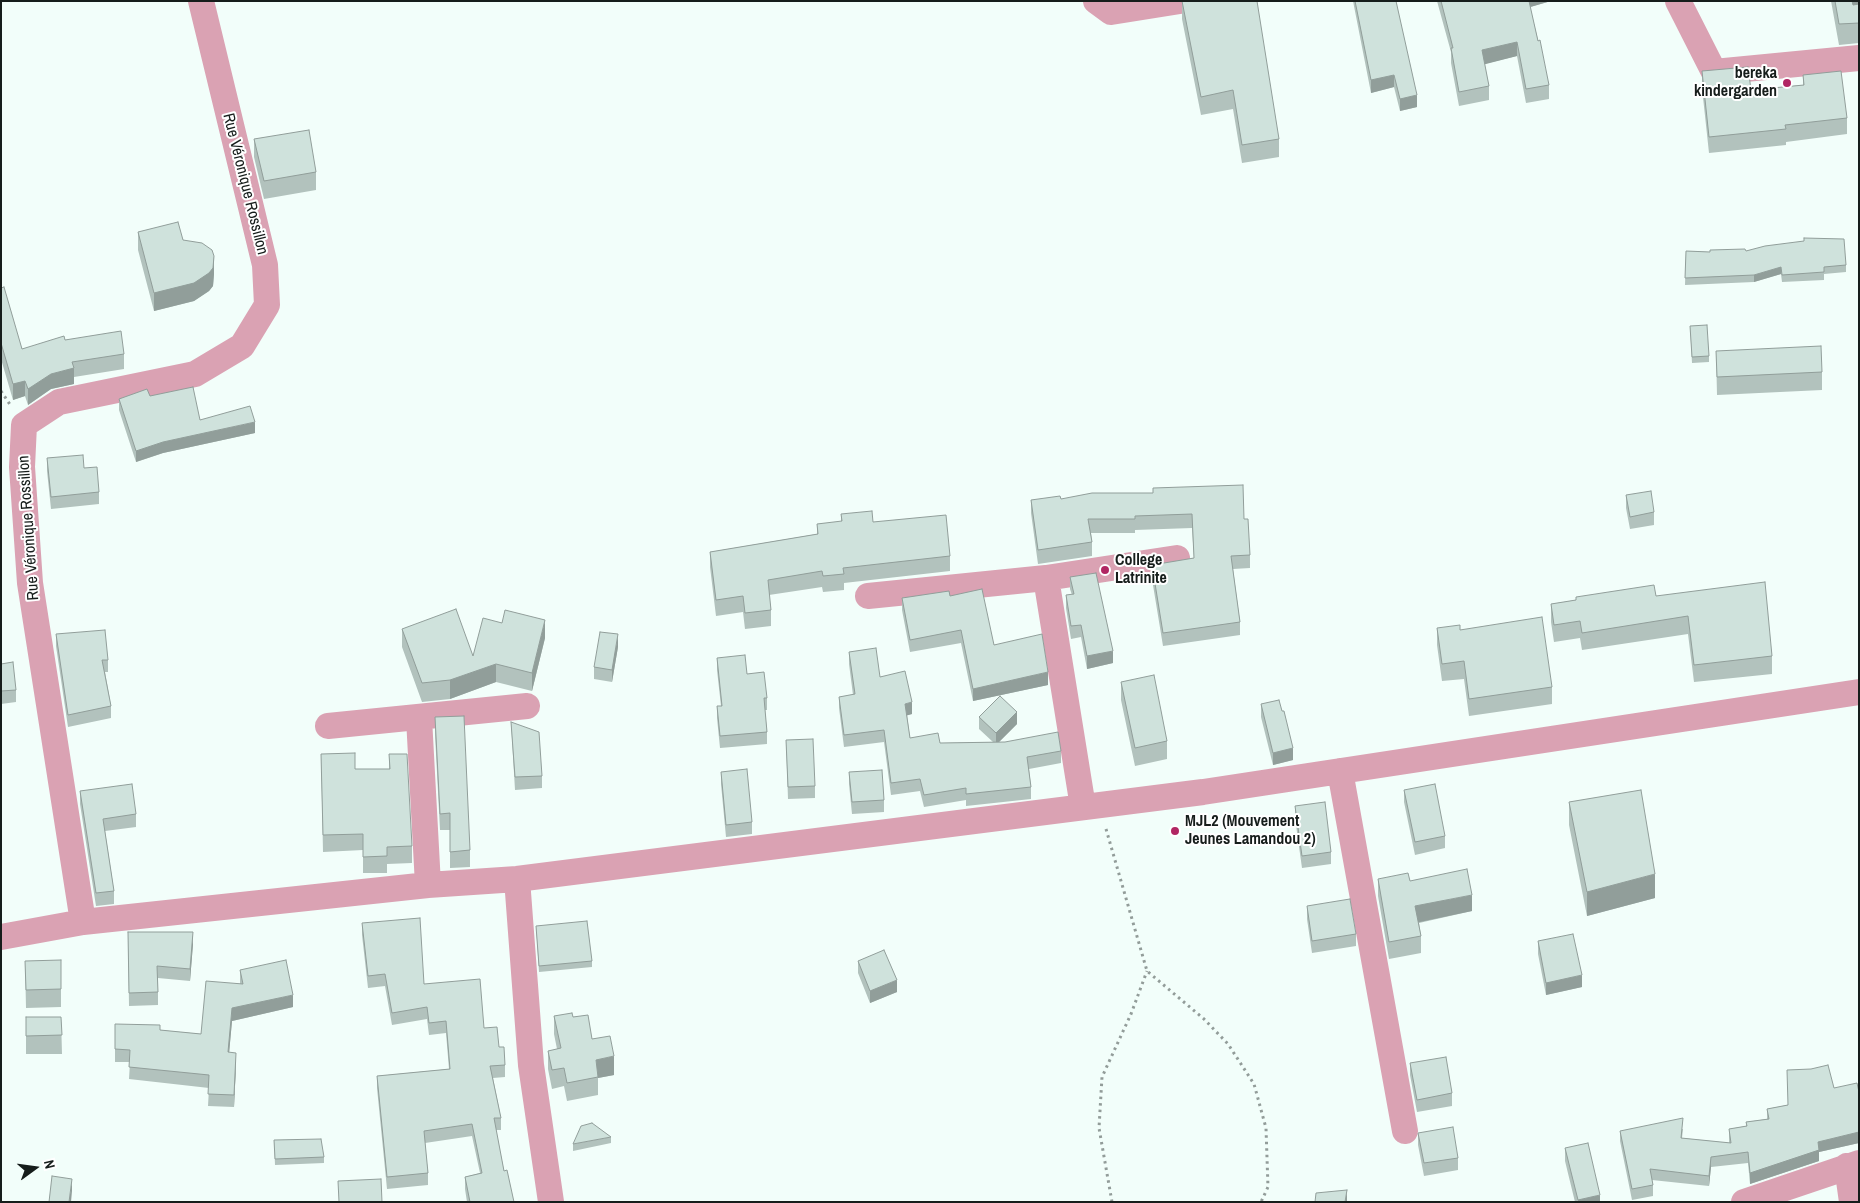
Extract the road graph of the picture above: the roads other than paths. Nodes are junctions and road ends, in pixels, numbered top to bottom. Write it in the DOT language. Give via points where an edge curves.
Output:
graph roads {
  1 [pos="201,1"];
  2 [pos="1096,1"];
  3 [pos="1180,1"];
  4 [pos="1678,1"];
  5 [pos="1859,58"];
  6 [pos="1177,558"];
  7 [pos="1046,578"];
  8 [pos="868,596"];
  9 [pos="1859,692"];
  10 [pos="527,706"];
  11 [pos="419,718"];
  12 [pos="328,726"];
  13 [pos="1340,771"];
  14 [pos="1091,805"];
  15 [pos="517,879"];
  16 [pos="428,885"];
  17 [pos="83,922"];
  18 [pos="1,937"];
  19 [pos="1405,1131"];
  20 [pos="1853,1165"];
  21 [pos="551,1202"];
  22 [pos="1744,1202"];
  23 [pos="1852,1202"];
  1 -- 17 [label="street, Rue Véronique Rossillon" via="265,264 267,305 242,346 195,374 59,402 24,425 22,467 30,582"];
  2 -- 3 [label="street" via="1111,12"];
  4 -- 5 [label="street" via="1714,72"];
  6 -- 7 [label="street"];
  7 -- 8 [label="street"];
  7 -- 14 [label="street"];
  9 -- 13 [label="street"];
  10 -- 11 [label="street"];
  11 -- 12 [label="street"];
  11 -- 16 [label="street"];
  13 -- 14 [label="street"];
  13 -- 19 [label="street"];
  14 -- 15 [label="street"];
  15 -- 16 [label="street"];
  15 -- 21 [label="street" via="531,1066"];
  16 -- 17 [label="street"];
  17 -- 18 [label="street"];
  20 -- 22 [label="street"];
  20 -- 23 [label="street"];
}
